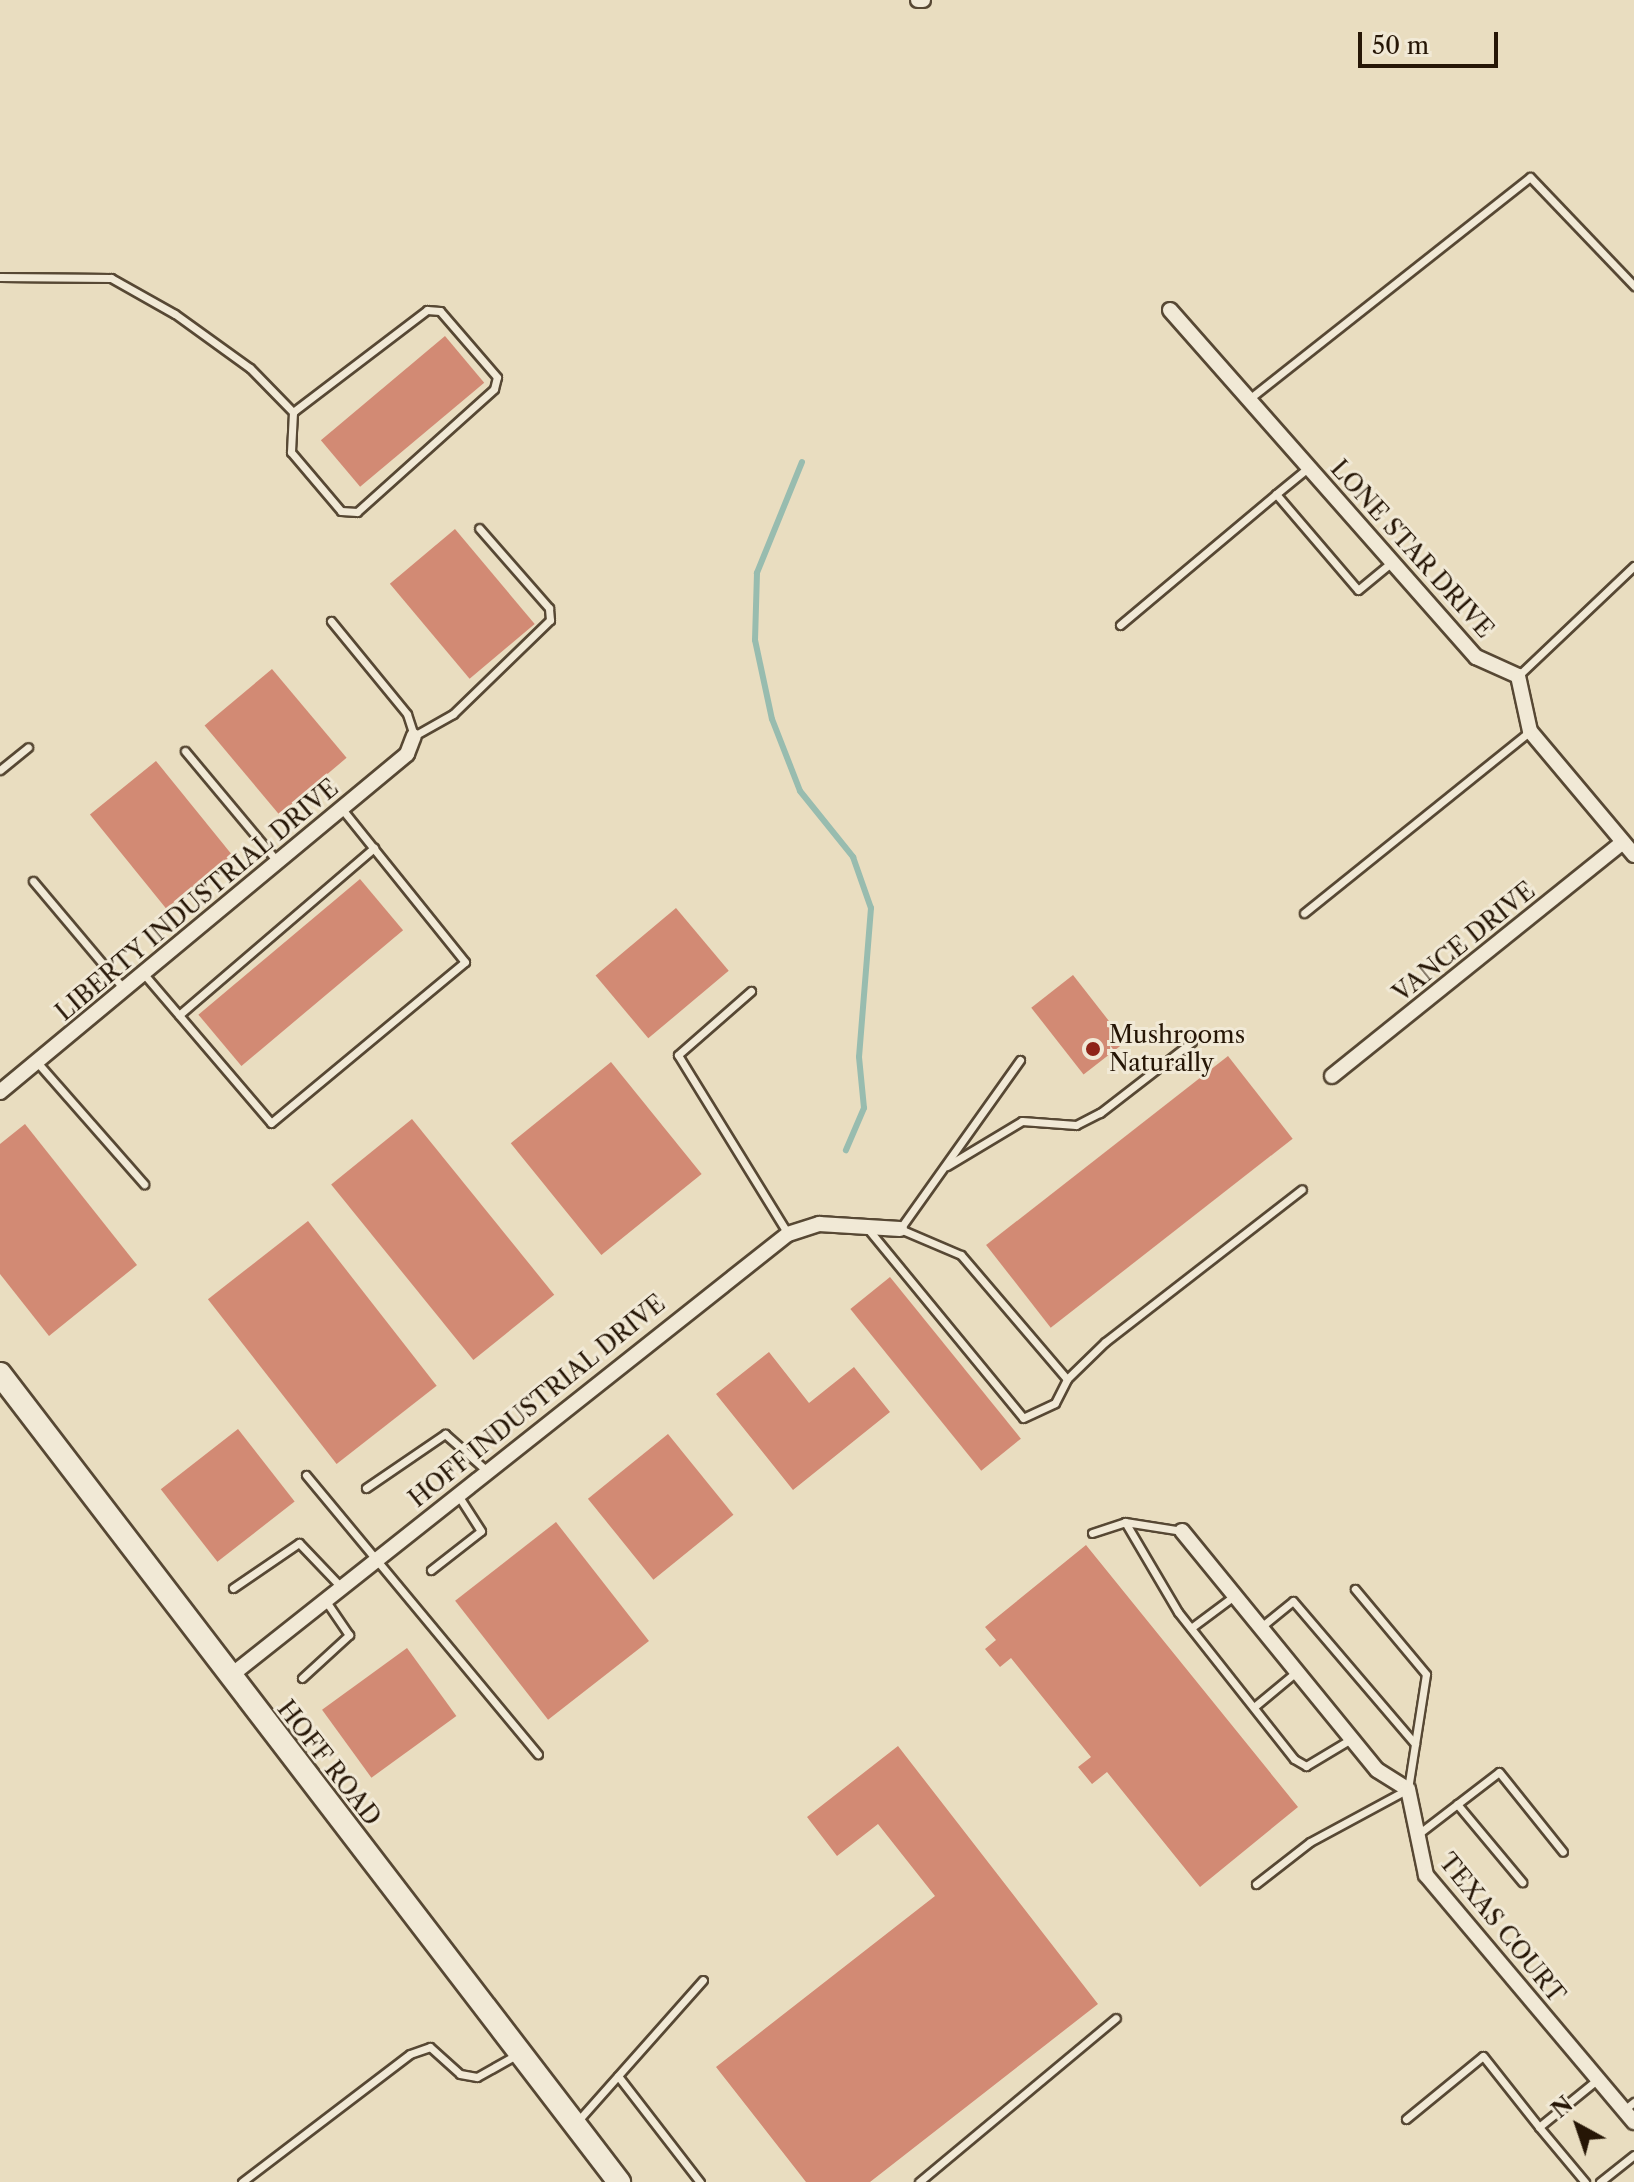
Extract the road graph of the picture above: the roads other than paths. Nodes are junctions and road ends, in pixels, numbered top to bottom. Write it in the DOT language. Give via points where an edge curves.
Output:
graph roads {
  1 [pos="0,277"];
  2 [pos="1634,286"];
  3 [pos="1170,310"];
  4 [pos="1249,399"];
  5 [pos="293,412"];
  6 [pos="1309,467"];
  7 [pos="1276,494"];
  8 [pos="479,528"];
  9 [pos="1392,562"];
  10 [pos="1634,566"];
  11 [pos="331,621"];
  12 [pos="1120,625"];
  13 [pos="1518,676"];
  14 [pos="1530,731"];
  15 [pos="414,736"];
  16 [pos="28,747"];
  17 [pos="185,751"];
  18 [pos="0,770"];
  19 [pos="341,808"];
  20 [pos="1623,842"];
  21 [pos="374,848"];
  22 [pos="1634,855"];
  23 [pos="277,861"];
  24 [pos="33,881"];
  25 [pos="1304,913"];
  26 [pos="143,973"];
  27 [pos="124,989"];
  28 [pos="751,991"];
  29 [pos="179,1015"];
  30 [pos="1192,1042"];
  31 [pos="1020,1060"];
  32 [pos="36,1061"];
  33 [pos="1332,1076"];
  34 [pos="0,1092"];
  35 [pos="942,1169"];
  36 [pos="144,1184"];
  37 [pos="1302,1189"];
  38 [pos="865,1224"];
  39 [pos="900,1229"];
  40 [pos="788,1234"];
  41 [pos="0,1374"];
  42 [pos="1067,1379"];
  43 [pos="486,1470"];
  44 [pos="306,1475"];
  45 [pos="366,1488"];
  46 [pos="456,1494"];
  47 [pos="1125,1522"];
  48 [pos="1182,1531"];
  49 [pos="1092,1533"];
  50 [pos="378,1557"];
  51 [pos="431,1570"];
  52 [pos="341,1587"];
  53 [pos="233,1588"];
  54 [pos="1355,1589"];
  55 [pos="1234,1596"];
  56 [pos="325,1600"];
  57 [pos="1191,1628"];
  58 [pos="1260,1628"];
  59 [pos="1295,1673"];
  60 [pos="229,1677"];
  61 [pos="302,1678"];
  62 [pos="1254,1707"];
  63 [pos="1351,1739"];
  64 [pos="1415,1744"];
  65 [pos="538,1754"];
  66 [pos="1408,1789"];
  67 [pos="1457,1804"];
  68 [pos="1415,1836"];
  69 [pos="1563,1852"];
  70 [pos="1522,1882"];
  71 [pos="1256,1884"];
  72 [pos="703,1980"];
  73 [pos="1116,2018"];
  74 [pos="520,2053"];
  75 [pos="618,2076"];
  76 [pos="1598,2079"];
  77 [pos="1629,2106"];
  78 [pos="1406,2119"];
  79 [pos="1634,2122"];
  80 [pos="575,2125"];
  81 [pos="1539,2127"];
  82 [pos="1634,2155"];
  83 [pos="242,2182"];
  84 [pos="619,2182"];
  85 [pos="700,2182"];
  86 [pos="919,2182"];
  87 [pos="1585,2182"];
  88 [pos="1600,2182"];
  1 -- 5 [label="lane" via="73,273 133,288 250,368"];
  2 -- 4 [label="lane" via="1530,177"];
  3 -- 4 [label="street, LONE STAR DRIVE"];
  4 -- 6 [label="street, LONE STAR DRIVE"];
  5 -- 5 [label="lane" via="427,310 440,311 497,377 494,389 357,512 341,511 291,452"];
  6 -- 7 [label="lane"];
  6 -- 9 [label="street, LONE STAR DRIVE"];
  7 -- 9 [label="lane" via="1358,590"];
  7 -- 12 [label="lane"];
  8 -- 15 [label="lane" via="549,608 550,620 453,714"];
  9 -- 13 [label="street, LONE STAR DRIVE" via="1476,657"];
  10 -- 13 [label="lane"];
  11 -- 15 [label="lane" via="407,714"];
  13 -- 14 [label="street"];
  14 -- 20 [label="street"];
  14 -- 25 [label="lane"];
  15 -- 19 [label="street, LIBERTY INDUSTRIAL DRIVE" via="407,754"];
  16 -- 18 [label="lane"];
  17 -- 23 [label="lane"];
  19 -- 21 [label="lane"];
  19 -- 23 [label="street, LIBERTY INDUSTRIAL DRIVE"];
  20 -- 22 [label="street"];
  20 -- 33 [label="street, VANCE DRIVE"];
  21 -- 29 [label="lane"];
  21 -- 29 [label="lane" via="465,962 271,1123"];
  23 -- 26 [label="street, LIBERTY INDUSTRIAL DRIVE"];
  24 -- 27 [label="lane"];
  26 -- 27 [label="street, LIBERTY INDUSTRIAL DRIVE"];
  26 -- 29 [label="lane"];
  27 -- 32 [label="street, LIBERTY INDUSTRIAL DRIVE"];
  28 -- 40 [label="lane" via="678,1055"];
  30 -- 35 [label="lane" via="1088,1119 1022,1121"];
  31 -- 35 [label="lane"];
  32 -- 34 [label="street, LIBERTY INDUSTRIAL DRIVE"];
  32 -- 36 [label="lane"];
  35 -- 39 [label="lane"];
  37 -- 42 [label="lane"];
  38 -- 39 [label="street, HOFF INDUSTRIAL DRIVE"];
  38 -- 40 [label="street, HOFF INDUSTRIAL DRIVE" via="819,1224"];
  38 -- 42 [label="lane" via="1023,1418 1055,1403"];
  39 -- 42 [label="lane" via="961,1255"];
  40 -- 43 [label="street, HOFF INDUSTRIAL DRIVE"];
  41 -- 60 [label="street, HOFF ROAD"];
  43 -- 45 [label="lane" via="445,1434"];
  43 -- 46 [label="street, HOFF INDUSTRIAL DRIVE"];
  44 -- 50 [label="lane"];
  46 -- 50 [label="street, HOFF INDUSTRIAL DRIVE"];
  46 -- 51 [label="lane" via="481,1531"];
  47 -- 48 [label="lane"];
  47 -- 49 [label="lane"];
  47 -- 57 [label="lane"];
  48 -- 55 [label="street"];
  50 -- 52 [label="street, HOFF INDUSTRIAL DRIVE"];
  50 -- 65 [label="lane"];
  52 -- 53 [label="lane" via="299,1543"];
  52 -- 56 [label="street, HOFF INDUSTRIAL DRIVE"];
  54 -- 64 [label="lane" via="1426,1674"];
  55 -- 57 [label="lane"];
  55 -- 58 [label="street"];
  56 -- 60 [label="street, HOFF INDUSTRIAL DRIVE"];
  56 -- 61 [label="lane" via="349,1635"];
  57 -- 62 [label="lane"];
  58 -- 59 [label="street"];
  58 -- 64 [label="lane" via="1293,1601"];
  59 -- 62 [label="lane"];
  59 -- 63 [label="street"];
  60 -- 74 [label="street, HOFF ROAD"];
  62 -- 63 [label="lane" via="1306,1766"];
  63 -- 66 [label="street" via="1377,1770"];
  64 -- 66 [label="lane"];
  66 -- 68 [label="street, TEXAS COURT"];
  66 -- 71 [label="lane" via="1345,1820"];
  67 -- 68 [label="lane"];
  67 -- 69 [label="lane" via="1499,1772"];
  67 -- 70 [label="lane"];
  68 -- 76 [label="street, TEXAS COURT" via="1426,1875"];
  72 -- 75 [label="lane"];
  73 -- 86 [label="lane"];
  74 -- 80 [label="street, HOFF ROAD"];
  74 -- 83 [label="lane" via="477,2077 460,2074 430,2047 410,2054"];
  75 -- 80 [label="lane"];
  75 -- 85 [label="lane"];
  76 -- 77 [label="street, TEXAS COURT"];
  76 -- 81 [label="lane"];
  77 -- 79 [label="street, TEXAS COURT"];
  78 -- 81 [label="lane" via="1483,2056"];
  80 -- 84 [label="street, HOFF ROAD"];
  81 -- 87 [label="lane"];
  82 -- 88 [label="lane"];
}
